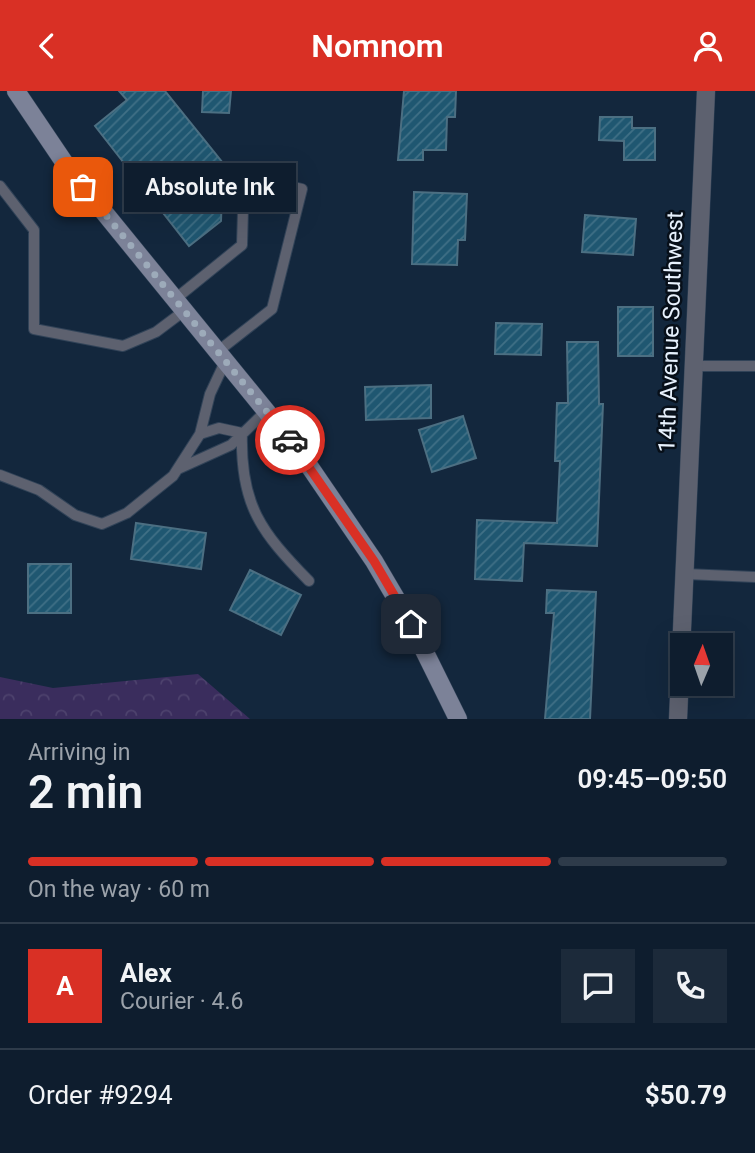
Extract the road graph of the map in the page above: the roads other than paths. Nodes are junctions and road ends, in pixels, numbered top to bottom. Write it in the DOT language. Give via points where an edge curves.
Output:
graph roads {
  1 [pos="16,91"];
  2 [pos="706,91"];
  3 [pos="0,186"];
  4 [pos="179,305"];
  5 [pos="221,357"];
  6 [pos="694,366"];
  7 [pos="755,366"];
  8 [pos="265,411"];
  9 [pos="200,433"];
  10 [pos="242,433"];
  11 [pos="178,469"];
  12 [pos="0,475"];
  13 [pos="685,574"];
  14 [pos="755,577"];
  15 [pos="309,581"];
  16 [pos="458,719"];
  17 [pos="678,719"];
  1 -- 4 [label="main road" via="68,168"];
  2 -- 6 [label="street, 14th Avenue Southwest"];
  3 -- 4 [label="lane" via="34,230 34,329 123,346 156,332"];
  4 -- 5 [label="main road"];
  4 -- 5 [label="lane" via="242,245 244,176 302,189 272,309"];
  5 -- 8 [label="main road"];
  5 -- 9 [label="lane"];
  6 -- 7 [label="lane"];
  6 -- 13 [label="street, 14th Avenue Southwest"];
  8 -- 10 [label="lane"];
  8 -- 16 [label="main road" via="374,561"];
  9 -- 10 [label="lane" via="219,428"];
  9 -- 11 [label="lane"];
  10 -- 11 [label="lane" via="230,445"];
  10 -- 15 [label="lane" via="244,480 256,518 279,551"];
  11 -- 12 [label="lane" via="127,513 102,524 75,515 39,490"];
  13 -- 14 [label="lane"];
  13 -- 17 [label="street, 14th Avenue Southwest"];
}
